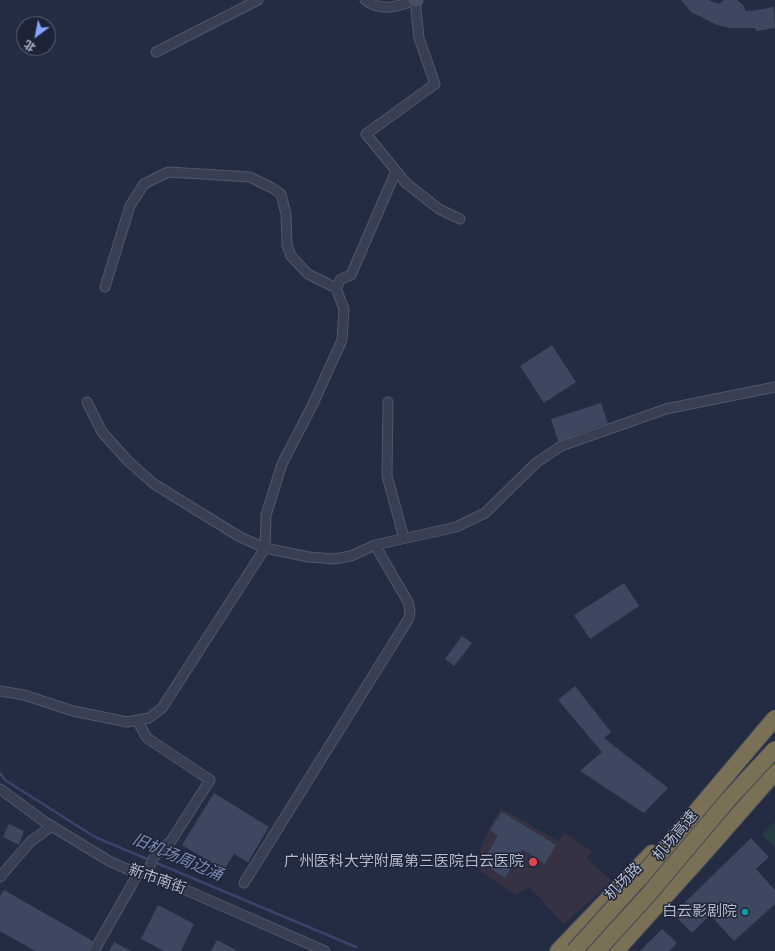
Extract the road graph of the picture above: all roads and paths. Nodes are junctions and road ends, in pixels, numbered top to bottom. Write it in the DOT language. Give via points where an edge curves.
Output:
graph roads {
  1 [pos="258,0"];
  2 [pos="365,0"];
  3 [pos="415,0"];
  4 [pos="156,52"];
  5 [pos="396,171"];
  6 [pos="460,219"];
  7 [pos="105,287"];
  8 [pos="336,288"];
  9 [pos="775,387"];
  10 [pos="87,402"];
  11 [pos="388,402"];
  12 [pos="404,538"];
  13 [pos="375,545"];
  14 [pos="264,548"];
  15 [pos="0,691"];
  16 [pos="775,718"];
  17 [pos="138,722"];
  18 [pos="775,728"];
  19 [pos="775,749"];
  20 [pos="775,767"];
  21 [pos="775,772"];
  22 [pos="0,789"];
  23 [pos="52,826"];
  24 [pos="144,871"];
  25 [pos="0,877"];
  26 [pos="244,883"];
  27 [pos="94,951"];
  28 [pos="325,951"];
  29 [pos="558,951"];
  30 [pos="574,951"];
  31 [pos="587,951"];
  32 [pos="597,951"];
  33 [pos="606,951"];
  34 [pos="616,951"];
  1 -- 4 [label="street"];
  2 -- 3 [label="street" via="374,6 396,7"];
  3 -- 5 [label="street" via="419,38 435,84 366,134"];
  5 -- 6 [label="street" via="406,183 439,209"];
  5 -- 8 [label="street" via="351,275 341,279"];
  7 -- 8 [label="street" via="130,206 144,184 168,172 250,177 272,188 280,194 286,214 287,245 291,256 308,274"];
  8 -- 14 [label="street" via="344,309 342,340 282,464 266,515"];
  9 -- 12 [label="street" via="666,409 561,446 536,463 485,513 456,527"];
  10 -- 14 [label="street" via="102,432 128,461 154,484 240,537"];
  11 -- 12 [label="street" via="388,476"];
  12 -- 13 [label="street"];
  13 -- 14 [label="street" via="351,556 334,559"];
  13 -- 26 [label="street" via="408,602 409,618"];
  14 -- 17 [label="street" via="162,708 149,718"];
  15 -- 17 [label="street" via="24,694 74,711"];
  16 -- 30 [label="highway, 机场高速, bridge" via="640,878"];
  17 -- 24 [label="street" via="147,738 210,780 171,841 156,854"];
  18 -- 29 [label="highway, 机场路"];
  19 -- 31 [label="highway, bridge" via="636,895"];
  19 -- 32 [label="highway, 机场高速, bridge"];
  20 -- 33 [label="main road"];
  21 -- 34 [label="highway"];
  22 -- 23 [label="street, 新市南街"];
  23 -- 24 [label="street, 新市南街" via="109,861"];
  23 -- 25 [label="street" via="31,841"];
  24 -- 27 [label="street"];
  24 -- 28 [label="street, 新市南街"];
}
